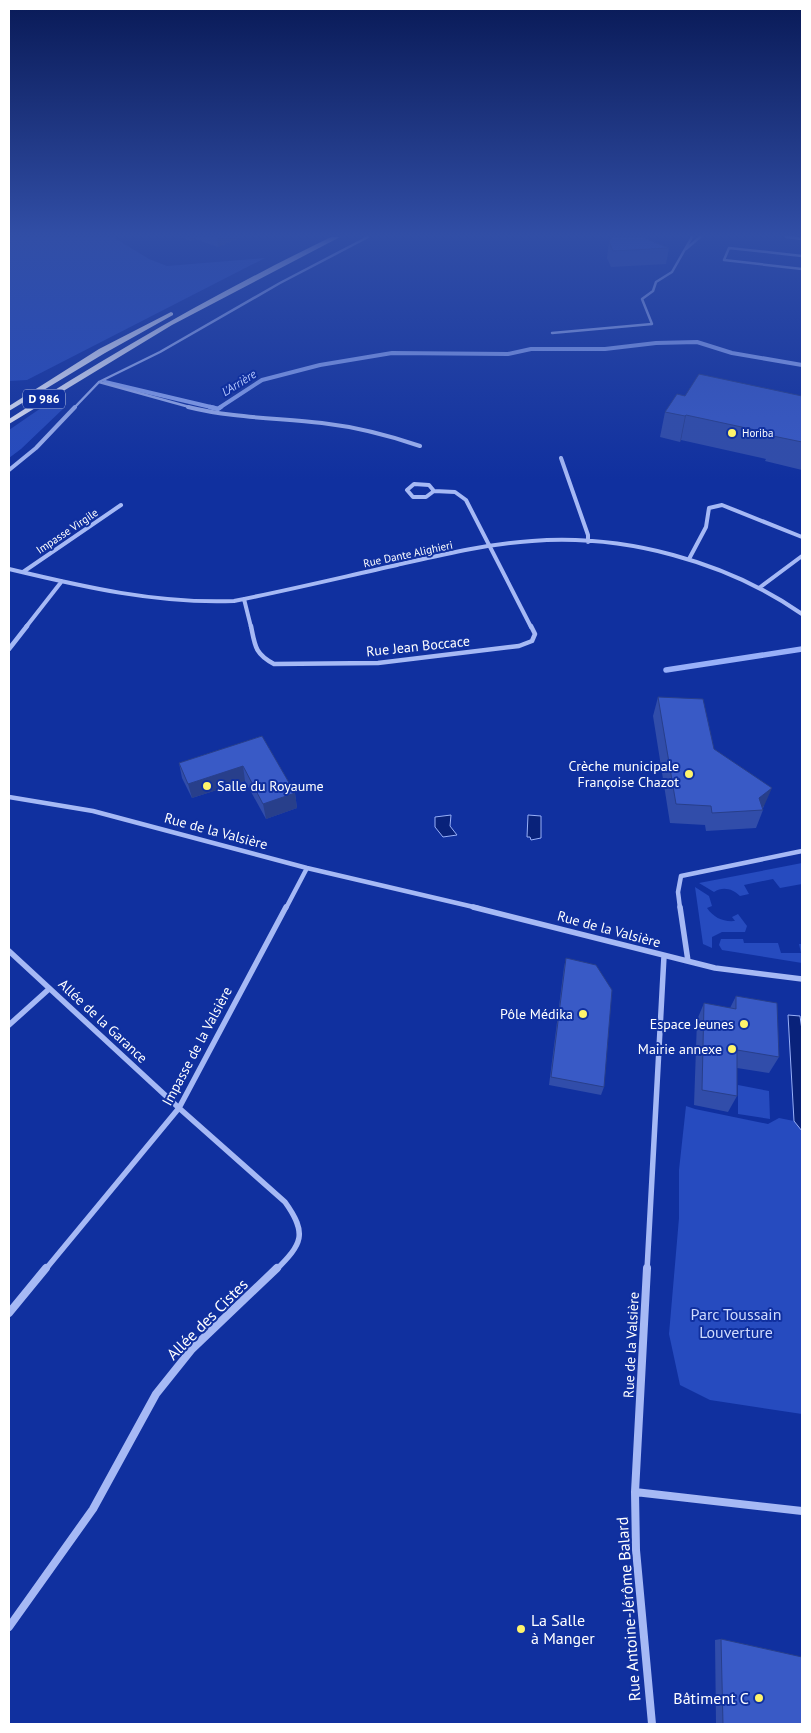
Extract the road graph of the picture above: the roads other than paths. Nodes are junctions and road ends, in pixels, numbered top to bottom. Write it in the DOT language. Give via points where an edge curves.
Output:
graph roads {
  1 [pos="164,318"];
  2 [pos="183,318"];
  3 [pos="219,318"];
  4 [pos="650,318"];
  5 [pos="552,333"];
  6 [pos="99,382"];
  7 [pos="9,409"];
  8 [pos="9,422"];
  9 [pos="420,446"];
  10 [pos="561,458"];
  11 [pos="9,470"];
  12 [pos="434,491"];
  13 [pos="121,505"];
  14 [pos="802,537"];
  15 [pos="588,542"];
  16 [pos="489,546"];
  17 [pos="802,556"];
  18 [pos="689,560"];
  19 [pos="9,569"];
  20 [pos="22,572"];
  21 [pos="62,581"];
  22 [pos="759,588"];
  23 [pos="244,599"];
  24 [pos="802,614"];
  25 [pos="9,649"];
  26 [pos="9,797"];
  27 [pos="802,850"];
  28 [pos="307,868"];
  29 [pos="9,951"];
  30 [pos="664,956"];
  31 [pos="688,961"];
  32 [pos="802,980"];
  33 [pos="50,989"];
  34 [pos="9,1025"];
  35 [pos="180,1108"];
  36 [pos="9,1314"];
  37 [pos="635,1492"];
  38 [pos="802,1511"];
  39 [pos="9,1627"];
  40 [pos="652,1724"];
  1 -- 7 [label="main road, D 986"];
  2 -- 8 [label="main road, D 986" via="96,366"];
  3 -- 6 [label="street"];
  4 -- 5 [label="street" via="652,324"];
  6 -- 9 [label="street" via="205,411 332,424 390,435"];
  6 -- 11 [label="street" via="36,448"];
  10 -- 15 [label="street"];
  12 -- 12 [label="street" via="429,485 421,484 407,490 413,497 422,498"];
  12 -- 16 [label="street" via="455,492 466,500"];
  13 -- 20 [label="street, Impasse Virgile"];
  14 -- 18 [label="street" via="722,505 713,506 709,508 706,527"];
  15 -- 16 [label="street, Rue Dante Alighieri" via="549,540"];
  15 -- 18 [label="street, Rue Dante Alighieri" via="637,548"];
  16 -- 23 [label="street, Rue Dante Alighieri"];
  16 -- 23 [label="street, Rue Jean Boccace" via="535,634 532,641 519,646 378,663 274,664 257,652"];
  17 -- 22 [label="street"];
  18 -- 22 [label="street, Rue Dante Alighieri"];
  19 -- 20 [label="street, Rue Dante Alighieri"];
  20 -- 21 [label="street, Rue Dante Alighieri"];
  21 -- 23 [label="street, Rue Dante Alighieri" via="177,603 207,604"];
  21 -- 25 [label="street"];
  22 -- 24 [label="street, Rue Dante Alighieri"];
  26 -- 28 [label="street, Rue de la Valsière" via="93,811"];
  27 -- 31 [label="street" via="681,876 678,892"];
  28 -- 30 [label="street, Rue de la Valsière"];
  28 -- 35 [label="street, Impasse de la Valsière"];
  29 -- 33 [label="street, Allée de la Garance"];
  30 -- 31 [label="street"];
  30 -- 37 [label="street, Rue de la Valsière"];
  31 -- 32 [label="street"];
  33 -- 34 [label="street"];
  33 -- 35 [label="street, Allée de la Garance"];
  35 -- 36 [label="street, Impasse de la Valsière"];
  35 -- 39 [label="street, Allée des Cistes" via="285,1202 298,1220 300,1235 295,1252 192,1349 156,1394 93,1509"];
  37 -- 38 [label="street"];
  37 -- 40 [label="street, Rue Antoine-Jérôme Balard" via="636,1550"];
}
